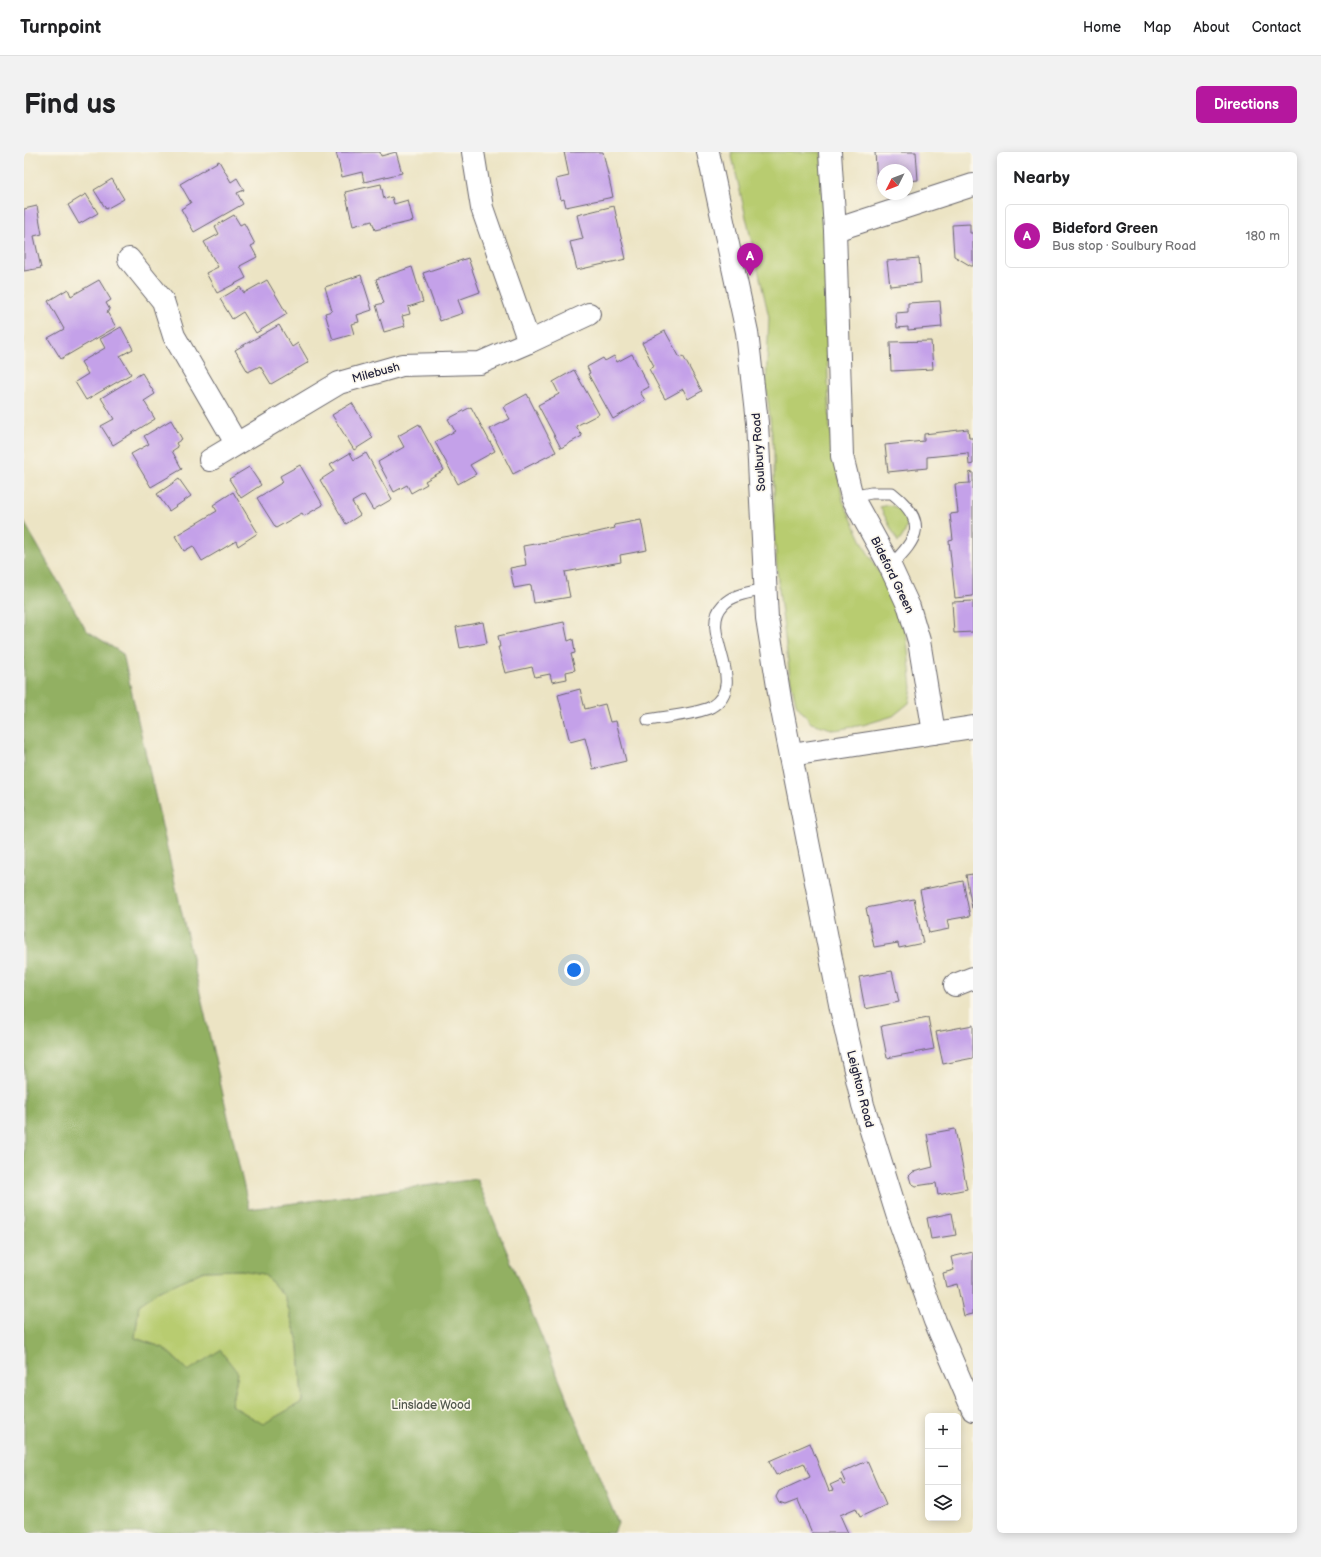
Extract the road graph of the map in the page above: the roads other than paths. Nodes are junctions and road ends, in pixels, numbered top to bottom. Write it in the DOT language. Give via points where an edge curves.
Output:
graph roads {
  1 [pos="473,152"];
  2 [pos="708,152"];
  3 [pos="830,152"];
  4 [pos="973,185"];
  5 [pos="835,230"];
  6 [pos="129,259"];
  7 [pos="589,314"];
  8 [pos="529,342"];
  9 [pos="236,443"];
  10 [pos="210,460"];
  11 [pos="852,497"];
  12 [pos="890,566"];
  13 [pos="766,589"];
  14 [pos="648,720"];
  15 [pos="973,727"];
  16 [pos="934,733"];
  17 [pos="791,755"];
  18 [pos="973,1410"];
  1 -- 8 [label="street" via="482,208"];
  2 -- 13 [label="street, Soulbury Road" via="747,332 757,423"];
  3 -- 5 [label="street, Bideford Green"];
  4 -- 5 [label="street"];
  5 -- 11 [label="street, Bideford Green" via="842,456"];
  6 -- 9 [label="street" via="162,301 174,336"];
  7 -- 8 [label="street, Milebush"];
  8 -- 9 [label="street, Milebush" via="480,363 402,365 339,383"];
  9 -- 10 [label="street, Milebush"];
  11 -- 12 [label="street, Bideford Green"];
  11 -- 12 [label="lane" via="871,493 892,493 910,511 915,524 915,536 911,545"];
  12 -- 16 [label="street, Bideford Green" via="909,607 919,641"];
  13 -- 14 [label="lane" via="733,598 723,604 718,611 716,628 727,682 718,700 703,710"];
  13 -- 17 [label="street, Soulbury Road" via="767,618"];
  15 -- 16 [label="street"];
  16 -- 17 [label="street"];
  17 -- 18 [label="street, Leighton Road" via="841,1009 863,1105 897,1214 935,1321"];
}
